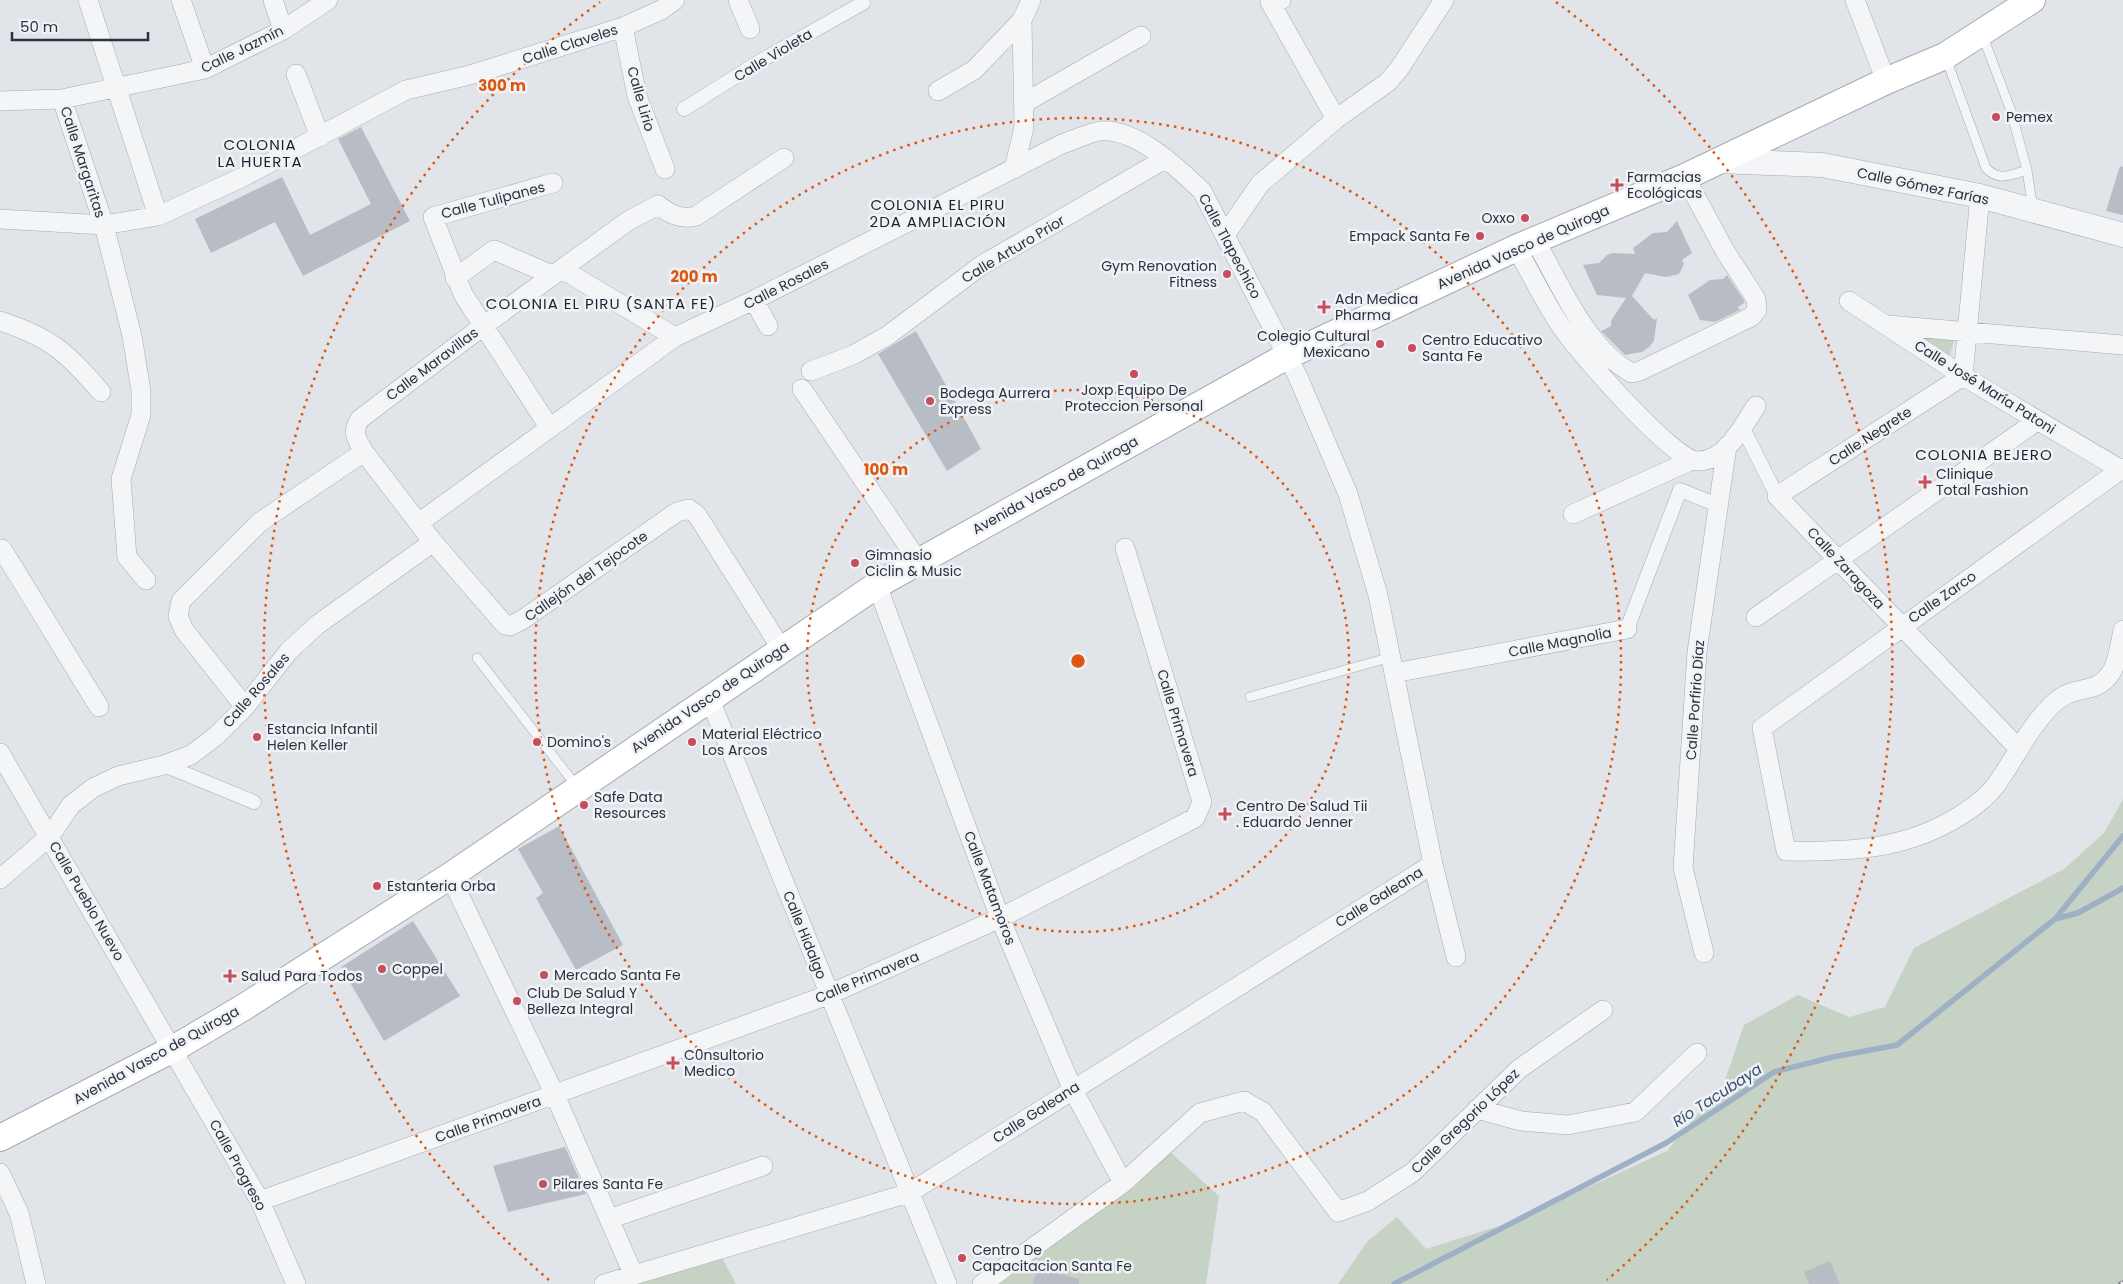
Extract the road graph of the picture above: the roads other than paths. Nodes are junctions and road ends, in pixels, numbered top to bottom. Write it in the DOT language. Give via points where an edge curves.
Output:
graph roads {
  1 [pos="88,0"];
  2 [pos="181,0"];
  3 [pos="273,0"];
  4 [pos="328,0"];
  5 [pos="675,0"];
  6 [pos="738,0"];
  7 [pos="1031,0"];
  8 [pos="1444,0"];
  9 [pos="1855,0"];
  10 [pos="2032,0"];
  11 [pos="1276,1"];
  12 [pos="863,3"];
  13 [pos="1022,20"];
  14 [pos="623,27"];
  15 [pos="750,29"];
  16 [pos="283,30"];
  17 [pos="1982,33"];
  18 [pos="1141,36"];
  19 [pos="1945,56"];
  20 [pos="205,70"];
  21 [pos="296,74"];
  22 [pos="1886,81"];
  23 [pos="116,88"];
  24 [pos="938,91"];
  25 [pos="62,99"];
  26 [pos="0,101"];
  27 [pos="1024,103"];
  28 [pos="684,110"];
  29 [pos="1336,119"];
  30 [pos="1100,131"];
  31 [pos="320,137"];
  32 [pos="784,158"];
  33 [pos="1165,159"];
  34 [pos="1719,161"];
  35 [pos="665,169"];
  36 [pos="1014,169"];
  37 [pos="2027,170"];
  38 [pos="1685,177"];
  39 [pos="553,183"];
  40 [pos="1980,196"];
  41 [pos="2033,210"];
  42 [pos="158,216"];
  43 [pos="0,219"];
  44 [pos="104,225"];
  45 [pos="2123,235"];
  46 [pos="1225,236"];
  47 [pos="1525,244"];
  48 [pos="557,272"];
  49 [pos="455,278"];
  50 [pos="754,300"];
  51 [pos="1849,301"];
  52 [pos="0,321"];
  53 [pos="1886,325"];
  54 [pos="483,326"];
  55 [pos="768,326"];
  56 [pos="1968,332"];
  57 [pos="675,337"];
  58 [pos="2123,345"];
  59 [pos="1287,356"];
  60 [pos="811,370"];
  61 [pos="1964,376"];
  62 [pos="802,389"];
  63 [pos="101,392"];
  64 [pos="1756,406"];
  65 [pos="2037,421"];
  66 [pos="1742,426"];
  67 [pos="549,427"];
  68 [pos="1728,446"];
  69 [pos="364,452"];
  70 [pos="1690,461"];
  71 [pos="2122,469"];
  72 [pos="1777,496"];
  73 [pos="1720,506"];
  74 [pos="1573,514"];
  75 [pos="420,522"];
  76 [pos="433,542"];
  77 [pos="1125,548"];
  78 [pos="0,551"];
  79 [pos="1839,561"];
  80 [pos="918,562"];
  81 [pos="146,580"];
  82 [pos="877,585"];
  83 [pos="1756,617"];
  84 [pos="1901,627"];
  85 [pos="1627,629"];
  86 [pos="2123,630"];
  87 [pos="781,648"];
  88 [pos="477,658"];
  89 [pos="1392,665"];
  90 [pos="709,697"];
  91 [pos="1250,697"];
  92 [pos="99,707"];
  93 [pos="245,707"];
  94 [pos="2018,748"];
  95 [pos="0,753"];
  96 [pos="164,764"];
  97 [pos="578,788"];
  98 [pos="254,802"];
  99 [pos="50,836"];
  100 [pos="1433,864"];
  101 [pos="450,876"];
  102 [pos="0,879"];
  103 [pos="1000,918"];
  104 [pos="1704,953"];
  105 [pos="1456,957"];
  106 [pos="828,995"];
  107 [pos="1603,1010"];
  108 [pos="172,1049"];
  109 [pos="1697,1053"];
  110 [pos="1072,1088"];
  111 [pos="555,1095"];
  112 [pos="1477,1110"];
  113 [pos="0,1138"];
  114 [pos="763,1166"];
  115 [pos="0,1173"];
  116 [pos="1122,1183"];
  117 [pos="909,1193"];
  118 [pos="260,1201"];
  119 [pos="608,1219"];
  120 [pos="634,1276"];
  121 [pos="36,1284"];
  122 [pos="296,1284"];
  123 [pos="604,1284"];
  124 [pos="947,1284"];
  125 [pos="982,1284"];
  1 -- 23 [label="street"];
  2 -- 20 [label="street"];
  3 -- 16 [label="street"];
  4 -- 16 [label="street, Calle Jazmín"];
  5 -- 14 [label="street, Calle Claveles"];
  6 -- 15 [label="street"];
  7 -- 13 [label="street"];
  8 -- 29 [label="street" via="1388,82"];
  9 -- 22 [label="street"];
  10 -- 17 [label="main road, Avenida Vasco de Quiroga"];
  11 -- 29 [label="street"];
  12 -- 28 [label="street, Calle Violeta" via="762,60"];
  13 -- 24 [label="street" via="974,70"];
  13 -- 27 [label="street"];
  14 -- 31 [label="street, Calle Claveles" via="470,75 406,90"];
  14 -- 35 [label="street, Calle Lirio" via="638,96"];
  16 -- 20 [label="street, Calle Jazmín"];
  17 -- 19 [label="main road, Avenida Vasco de Quiroga"];
  17 -- 37 [label="lane" via="2011,110"];
  18 -- 27 [label="street"];
  19 -- 22 [label="main road, Avenida Vasco de Quiroga"];
  19 -- 37 [label="lane" via="1986,168 1993,176 2001,178"];
  20 -- 23 [label="street, Calle Jazmín"];
  21 -- 31 [label="street"];
  22 -- 34 [label="main road, Avenida Vasco de Quiroga"];
  23 -- 25 [label="street, Calle Jazmín"];
  23 -- 42 [label="street"];
  25 -- 26 [label="street, Calle Jazmín"];
  25 -- 44 [label="street, Calle Margaritas"];
  27 -- 36 [label="street" via="1024,127"];
  29 -- 46 [label="street" via="1260,184"];
  30 -- 33 [label="street, Calle Tlapechico" via="1123,134"];
  30 -- 36 [label="street, Calle Rosales" via="1062,144"];
  31 -- 42 [label="street, Calle Claveles" via="244,177"];
  32 -- 48 [label="street, Calle Maravillas" via="696,216 672,215 658,205 628,221"];
  33 -- 46 [label="street, Calle Tlapechico" via="1202,192"];
  33 -- 60 [label="street, Calle Arturo Prior" via="982,265 887,336 853,355"];
  34 -- 38 [label="main road, Avenida Vasco de Quiroga"];
  34 -- 40 [label="street, Calle Gómez Farías" via="1822,165"];
  36 -- 50 [label="street, Calle Rosales"];
  37 -- 41 [label="lane"];
  38 -- 47 [label="main road, Avenida Vasco de Quiroga"];
  38 -- 47 [label="street" via="1725,251 1756,299 1757,310 1751,317 1640,372 1632,374 1623,369 1598,344"];
  39 -- 49 [label="street, Calle Tulipanes" via="433,217"];
  40 -- 41 [label="street, Calle Gómez Farías"];
  40 -- 56 [label="street"];
  41 -- 45 [label="street, Calle Gómez Farías"];
  42 -- 44 [label="street, Calle Claveles"];
  43 -- 44 [label="street, Calle Claveles"];
  44 -- 81 [label="street, Calle Margaritas" via="132,336 141,391 142,415 121,479 127,557"];
  46 -- 59 [label="street, Calle Tlapechico"];
  47 -- 59 [label="main road, Avenida Vasco de Quiroga"];
  47 -- 70 [label="street" via="1568,335 1646,423"];
  48 -- 49 [label="street" via="494,250"];
  48 -- 54 [label="street, Calle Maravillas"];
  48 -- 57 [label="street"];
  49 -- 54 [label="street"];
  50 -- 55 [label="street"];
  50 -- 57 [label="street, Calle Rosales"];
  51 -- 53 [label="street, Calle José María Patoni"];
  52 -- 63 [label="street" via="28,330 57,346"];
  53 -- 56 [label="street"];
  53 -- 61 [label="street, Calle José María Patoni"];
  54 -- 67 [label="street"];
  54 -- 69 [label="street, Calle Maravillas" via="360,419 355,426 355,436"];
  56 -- 58 [label="street"];
  56 -- 61 [label="street"];
  57 -- 67 [label="street, Calle Rosales"];
  59 -- 80 [label="main road, Avenida Vasco de Quiroga"];
  59 -- 89 [label="street" via="1348,494 1378,594"];
  61 -- 65 [label="street, Calle José María Patoni"];
  61 -- 72 [label="street, Calle Negrete"];
  62 -- 80 [label="street"];
  64 -- 66 [label="street, Calle Porfirio Díaz"];
  65 -- 71 [label="street, Calle José María Patoni"];
  65 -- 79 [label="street"];
  66 -- 68 [label="street, Calle Porfirio Díaz"];
  66 -- 72 [label="street"];
  67 -- 75 [label="street, Calle Rosales"];
  68 -- 70 [label="street, Calle Porfirio Díaz" via="1713,458"];
  68 -- 73 [label="street, Calle Porfirio Díaz"];
  69 -- 75 [label="street, Callejón del Tejocote"];
  69 -- 93 [label="street" via="260,522 182,600 178,616 184,630"];
  70 -- 74 [label="street, Calle Porfirio Díaz"];
  71 -- 84 [label="street, Calle Zarco"];
  72 -- 79 [label="street, Calle Zaragoza"];
  73 -- 85 [label="street, Calle Magnolia" via="1680,490"];
  73 -- 104 [label="street, Calle Porfirio Díaz" via="1697,652 1683,868"];
  75 -- 76 [label="street, Callejón del Tejocote"];
  76 -- 87 [label="street, Callejón del Tejocote" via="501,622 510,626 677,512 689,509 696,515"];
  76 -- 93 [label="street, Calle Rosales" via="317,625 288,652"];
  77 -- 103 [label="street, Calle Primavera" via="1202,802 1196,818 1179,828"];
  78 -- 92 [label="street" via="2,549"];
  79 -- 83 [label="street"];
  79 -- 84 [label="street, Calle Zaragoza"];
  80 -- 82 [label="main road, Avenida Vasco de Quiroga"];
  82 -- 87 [label="main road, Avenida Vasco de Quiroga"];
  82 -- 103 [label="street, Calle Matamoros"];
  84 -- 94 [label="street, Calle Zaragoza"];
  84 -- 94 [label="street, Calle Zarco" via="1762,728 1786,851 1877,848 1929,834 1973,807 1995,786"];
  85 -- 89 [label="street, Calle Magnolia"];
  86 -- 94 [label="street" via="2115,668 2107,679 2092,688 2072,691 2057,701"];
  87 -- 90 [label="main road, Avenida Vasco de Quiroga"];
  88 -- 97 [label="lane"];
  89 -- 91 [label="lane"];
  89 -- 100 [label="street"];
  90 -- 97 [label="main road, Avenida Vasco de Quiroga"];
  90 -- 106 [label="street, Calle Hidalgo"];
  93 -- 96 [label="street, Calle Rosales" via="216,736 191,754"];
  95 -- 99 [label="street, Calle Pueblo Nuevo"];
  96 -- 98 [label="street"];
  96 -- 99 [label="street, Calle Rosales" via="118,776 93,788 71,805"];
  97 -- 101 [label="main road, Avenida Vasco de Quiroga"];
  99 -- 102 [label="street, Calle Rosales"];
  99 -- 108 [label="street, Calle Pueblo Nuevo"];
  100 -- 105 [label="street"];
  100 -- 110 [label="street, Calle Galeana"];
  101 -- 108 [label="main road, Avenida Vasco de Quiroga"];
  101 -- 111 [label="street"];
  103 -- 106 [label="street, Calle Primavera"];
  103 -- 110 [label="street, Calle Matamoros"];
  106 -- 111 [label="street, Calle Primavera"];
  106 -- 117 [label="street, Calle Hidalgo"];
  107 -- 112 [label="street, Calle Gregorio López" via="1518,1069"];
  108 -- 113 [label="main road, Avenida Vasco de Quiroga"];
  108 -- 118 [label="street, Calle Progreso"];
  109 -- 112 [label="street" via="1635,1112 1568,1125 1521,1121"];
  110 -- 116 [label="street, Calle Matamoros"];
  110 -- 117 [label="street, Calle Galeana"];
  111 -- 118 [label="street, Calle Primavera"];
  111 -- 119 [label="street"];
  112 -- 116 [label="street, Calle Gregorio López" via="1413,1172 1368,1201 1338,1212 1262,1112 1244,1101 1200,1113"];
  114 -- 119 [label="street"];
  115 -- 121 [label="street" via="19,1214"];
  116 -- 125 [label="street, Calle Gregorio López"];
  117 -- 120 [label="street, Calle Galeana"];
  117 -- 124 [label="street, Calle Hidalgo"];
  118 -- 122 [label="street, Calle Progreso"];
  119 -- 120 [label="street"];
  120 -- 123 [label="street, Calle Galeana"];
}
